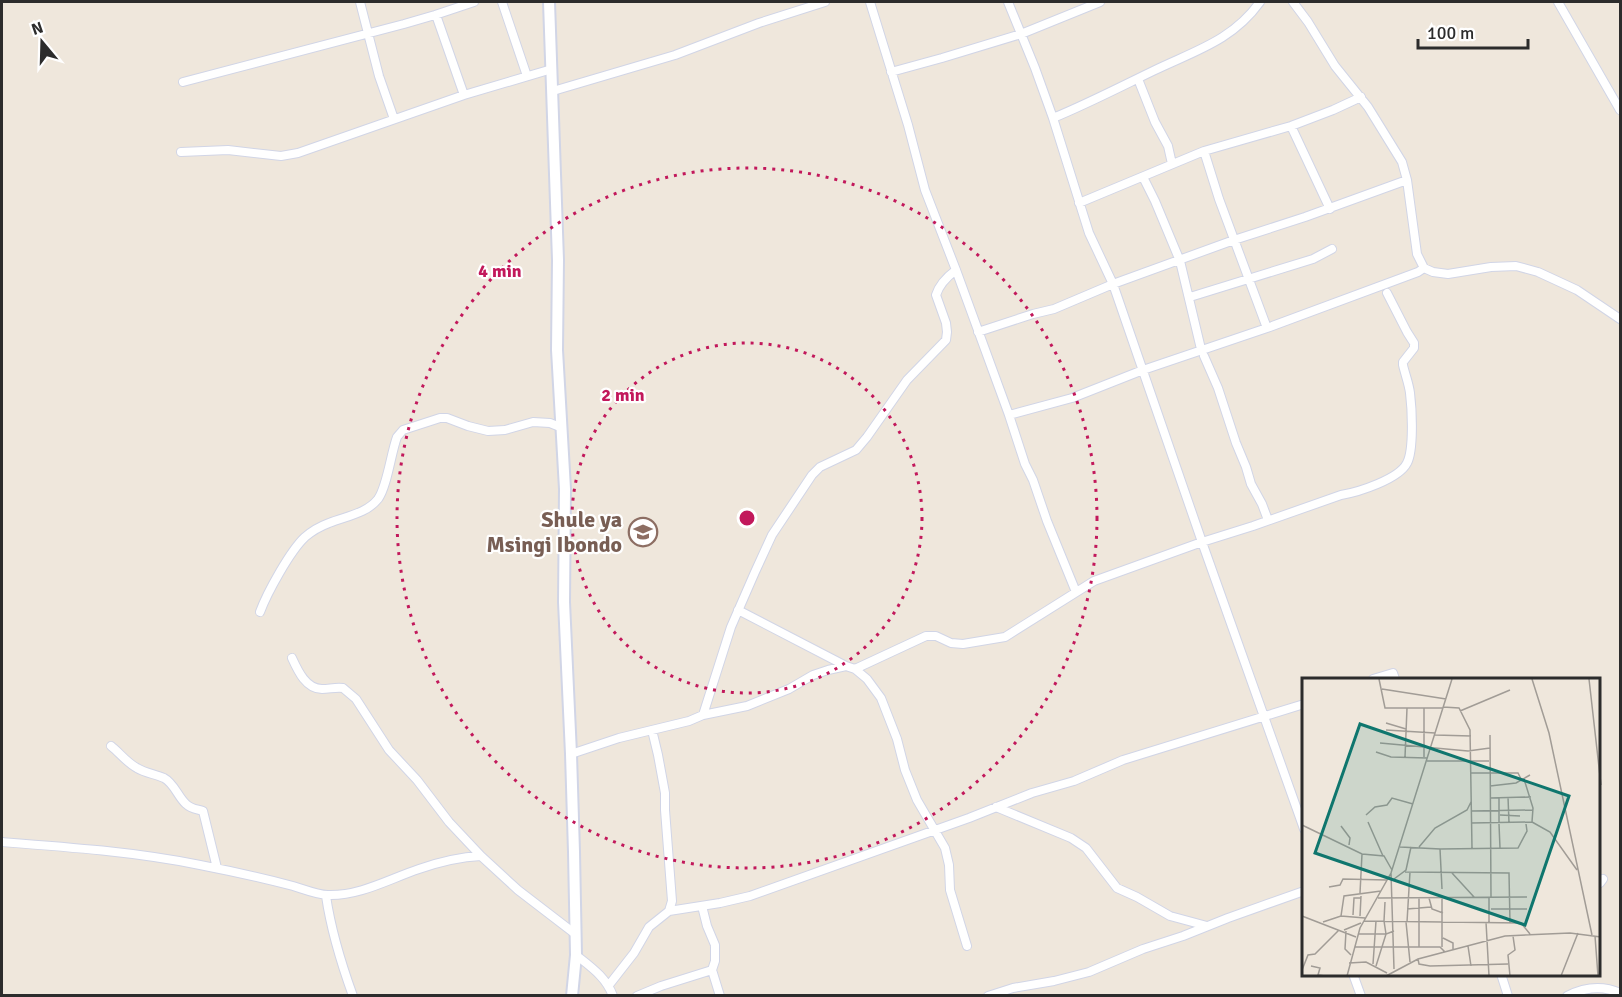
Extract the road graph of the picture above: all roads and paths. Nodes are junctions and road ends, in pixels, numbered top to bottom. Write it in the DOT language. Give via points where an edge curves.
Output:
graph roads {
  1 [pos="360,2"];
  2 [pos="474,2"];
  3 [pos="502,2"];
  4 [pos="549,2"];
  5 [pos="825,2"];
  6 [pos="870,2"];
  7 [pos="1008,2"];
  8 [pos="1100,2"];
  9 [pos="1557,2"];
  10 [pos="1257,3"];
  11 [pos="1295,3"];
  12 [pos="436,15"];
  13 [pos="368,34"];
  14 [pos="1021,34"];
  15 [pos="552,69"];
  16 [pos="891,72"];
  17 [pos="527,76"];
  18 [pos="1138,79"];
  19 [pos="183,82"];
  20 [pos="553,91"];
  21 [pos="464,95"];
  22 [pos="1361,97"];
  23 [pos="1620,110"];
  24 [pos="1053,118"];
  25 [pos="394,119"];
  26 [pos="1292,126"];
  27 [pos="1204,151"];
  28 [pos="181,152"];
  29 [pos="1172,164"];
  30 [pos="1143,177"];
  31 [pos="1407,180"];
  32 [pos="1079,203"];
  33 [pos="1330,209"];
  34 [pos="1234,240"];
  35 [pos="1332,249"];
  36 [pos="1180,261"];
  37 [pos="1424,268"];
  38 [pos="956,270"];
  39 [pos="1249,278"];
  40 [pos="1113,284"];
  41 [pos="1387,293"];
  42 [pos="1190,297"];
  43 [pos="1620,320"];
  44 [pos="1268,328"];
  45 [pos="978,332"];
  46 [pos="1203,353"];
  47 [pos="1143,370"];
  48 [pos="1009,415"];
  49 [pos="560,427"];
  50 [pos="1268,520"];
  51 [pos="1202,542"];
  52 [pos="1076,592"];
  53 [pos="738,610"];
  54 [pos="260,612"];
  55 [pos="292,658"];
  56 [pos="846,666"];
  57 [pos="855,669"];
  58 [pos="1376,678"];
  59 [pos="1394,678"];
  60 [pos="1302,705"];
  61 [pos="703,715"];
  62 [pos="1265,717"];
  63 [pos="652,730"];
  64 [pos="111,746"];
  65 [pos="571,754"];
  66 [pos="996,807"];
  67 [pos="1302,823"];
  68 [pos="934,829"];
  69 [pos="2,842"];
  70 [pos="481,856"];
  71 [pos="217,868"];
  72 [pos="1302,892"];
  73 [pos="326,896"];
  74 [pos="702,906"];
  75 [pos="669,911"];
  76 [pos="1207,926"];
  77 [pos="574,933"];
  78 [pos="967,946"];
  79 [pos="576,955"];
  80 [pos="712,970"];
  81 [pos="1353,976"];
  82 [pos="1501,976"];
  83 [pos="609,985"];
  84 [pos="1620,993"];
  85 [pos="353,996"];
  86 [pos="572,996"];
  87 [pos="613,996"];
  88 [pos="637,996"];
  89 [pos="720,996"];
  90 [pos="988,996"];
  91 [pos="1361,996"];
  92 [pos="1508,996"];
  93 [pos="1567,996"];
  1 -- 13 [label="street"];
  2 -- 12 [label="street"];
  3 -- 17 [label="street"];
  4 -- 15 [label="main road"];
  5 -- 20 [label="street" via="675,55"];
  6 -- 16 [label="street"];
  7 -- 14 [label="street"];
  8 -- 14 [label="street"];
  9 -- 23 [label="street"];
  10 -- 18 [label="street" via="1227,35"];
  11 -- 22 [label="street" via="1335,66"];
  12 -- 13 [label="street"];
  12 -- 21 [label="street"];
  13 -- 19 [label="street"];
  13 -- 25 [label="street"];
  14 -- 16 [label="street"];
  14 -- 24 [label="street"];
  15 -- 17 [label="street"];
  15 -- 20 [label="main road"];
  16 -- 38 [label="street" via="925,190"];
  17 -- 21 [label="street"];
  18 -- 24 [label="street"];
  18 -- 29 [label="street"];
  20 -- 49 [label="main road"];
  21 -- 25 [label="street"];
  22 -- 26 [label="street"];
  22 -- 31 [label="street" via="1402,162"];
  24 -- 32 [label="street"];
  25 -- 28 [label="street" via="314,149 280,156 228,150"];
  26 -- 27 [label="street"];
  26 -- 33 [label="street"];
  27 -- 29 [label="street"];
  27 -- 34 [label="street"];
  29 -- 30 [label="street"];
  30 -- 32 [label="street"];
  30 -- 36 [label="street"];
  31 -- 33 [label="street"];
  31 -- 37 [label="street" via="1417,254"];
  32 -- 40 [label="street"];
  33 -- 34 [label="street"];
  34 -- 36 [label="street"];
  34 -- 39 [label="street"];
  35 -- 39 [label="street" via="1313,259"];
  36 -- 40 [label="street"];
  36 -- 42 [label="street"];
  37 -- 43 [label="street" via="1449,274 1516,266 1577,290"];
  37 -- 44 [label="street"];
  38 -- 45 [label="street"];
  38 -- 53 [label="street" via="936,295 947,332 945,340 907,380 855,450 812,475 772,535"];
  39 -- 42 [label="street"];
  39 -- 44 [label="street"];
  40 -- 45 [label="street" via="1054,309"];
  40 -- 47 [label="street"];
  41 -- 50 [label="street" via="1414,343 1403,362 1410,393 1411,451 1407,464 1376,484"];
  42 -- 46 [label="street"];
  44 -- 46 [label="street"];
  45 -- 48 [label="street"];
  46 -- 47 [label="street"];
  46 -- 50 [label="street"];
  47 -- 48 [label="street" via="1072,398"];
  47 -- 51 [label="street"];
  48 -- 52 [label="street"];
  49 -- 54 [label="street" via="533,422 488,431 440,418 403,430 397,437 381,496 362,512 330,522 305,537"];
  49 -- 65 [label="main road"];
  50 -- 51 [label="street"];
  51 -- 52 [label="street" via="1094,581"];
  51 -- 62 [label="street"];
  52 -- 57 [label="street" via="1005,637 963,644 926,636"];
  53 -- 56 [label="street"];
  53 -- 61 [label="street"];
  55 -- 70 [label="street" via="301,676 315,688 343,688 356,699 389,750"];
  56 -- 57 [label="street"];
  56 -- 61 [label="street" via="813,675 747,706"];
  57 -- 68 [label="street" via="881,698 917,800"];
  58 -- 59 [label="street" via="1392,673"];
  60 -- 62 [label="street"];
  61 -- 63 [label="street"];
  62 -- 66 [label="street" via="1123,760"];
  62 -- 67 [label="street"];
  63 -- 65 [label="street"];
  63 -- 75 [label="street" via="665,793 672,895"];
  64 -- 71 [label="street" via="137,769 164,778 186,805 203,811"];
  65 -- 77 [label="main road"];
  66 -- 68 [label="street"];
  66 -- 76 [label="street" via="1086,848 1117,888 1170,916"];
  68 -- 74 [label="street" via="750,896"];
  68 -- 78 [label="street" via="948,856 950,890"];
  69 -- 71 [label="street" via="133,854"];
  70 -- 73 [label="street" via="450,860 371,888"];
  70 -- 77 [label="street"];
  71 -- 73 [label="street"];
  72 -- 76 [label="street"];
  73 -- 85 [label="street"];
  74 -- 75 [label="street"];
  74 -- 80 [label="street" via="715,945"];
  75 -- 83 [label="street" via="649,927"];
  76 -- 90 [label="street" via="1089,972"];
  77 -- 79 [label="main road"];
  79 -- 83 [label="street"];
  79 -- 86 [label="main road"];
  80 -- 88 [label="street"];
  80 -- 89 [label="street"];
  81 -- 91 [label="street"];
  82 -- 92 [label="street"];
  83 -- 87 [label="street"];
  84 -- 93 [label="street" via="1592,987"];
}
